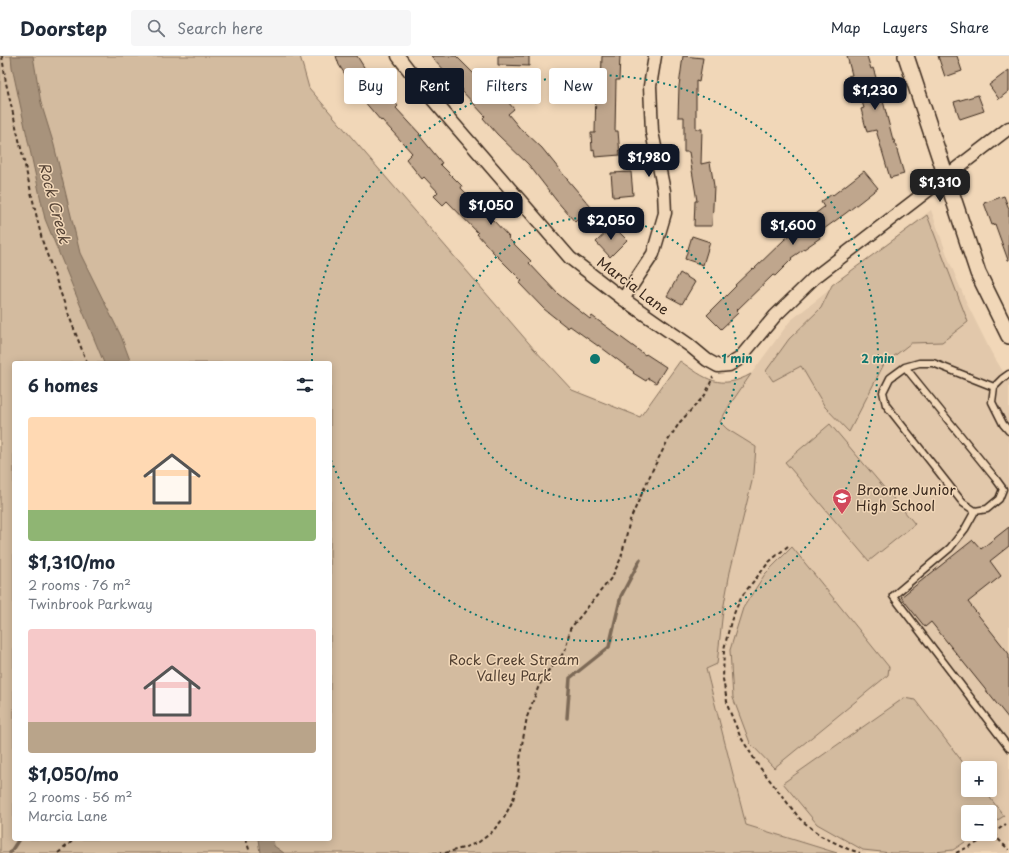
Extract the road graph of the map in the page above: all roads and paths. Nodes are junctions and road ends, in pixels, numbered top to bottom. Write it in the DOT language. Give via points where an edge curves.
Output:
graph roads {
  1 [pos="2,56"];
  2 [pos="398,56"];
  3 [pos="655,56"];
  4 [pos="906,56"];
  5 [pos="1009,128"];
  6 [pos="946,177"];
  7 [pos="623,299"];
  8 [pos="1009,336"];
  9 [pos="86,361"];
  10 [pos="718,366"];
  11 [pos="905,367"];
  12 [pos="1009,374"];
  13 [pos="994,387"];
  14 [pos="1009,432"];
  15 [pos="975,511"];
  16 [pos="788,546"];
  17 [pos="1009,748"];
  18 [pos="1006,824"];
  19 [pos="997,830"];
  20 [pos="997,837"];
  21 [pos="73,841"];
  22 [pos="247,841"];
  23 [pos="981,841"];
  24 [pos="1009,850"];
  25 [pos="58,853"];
  26 [pos="250,853"];
  27 [pos="433,853"];
  28 [pos="441,853"];
  29 [pos="445,853"];
  30 [pos="860,853"];
  31 [pos="956,853"];
  1 -- 9 [label="path" via="42,240"];
  2 -- 7 [label="street, Marcia Lane" via="570,258"];
  3 -- 7 [label="street" via="650,86 652,132 664,191 665,213 653,254"];
  4 -- 6 [label="street"];
  5 -- 6 [label="street"];
  6 -- 8 [label="street" via="978,273"];
  6 -- 10 [label="street" via="814,278 775,316 739,359 729,365"];
  7 -- 10 [label="street, Marcia Lane"];
  10 -- 29 [label="path" via="705,395 680,422 653,469 630,520 621,558 612,577 570,629 566,648 538,688 527,717 513,800 504,818 479,842"];
  11 -- 13 [label="lane" via="933,362"];
  11 -- 15 [label="lane" via="890,378 883,392 886,405 963,503"];
  11 -- 15 [label="lane" via="1003,489 999,499 987,509"];
  12 -- 13 [label="lane"];
  13 -- 14 [label="lane" via="992,402"];
  15 -- 17 [label="lane" via="950,548 893,596"];
  16 -- 30 [label="path" via="768,562 741,596 731,621 724,649 723,679 728,707 740,736 758,765 800,819 821,836"];
  18 -- 19 [label="path"];
  20 -- 24 [label="path"];
  21 -- 25 [label="path"];
  22 -- 26 [label="path"];
  23 -- 31 [label="path"];
  27 -- 28 [label="path"];
}
